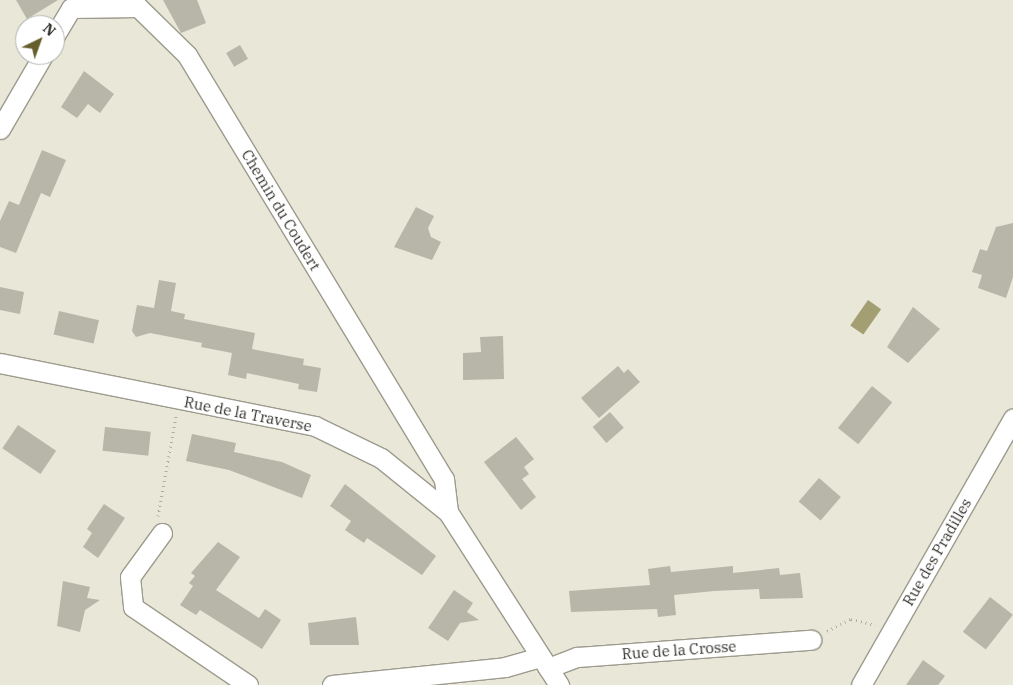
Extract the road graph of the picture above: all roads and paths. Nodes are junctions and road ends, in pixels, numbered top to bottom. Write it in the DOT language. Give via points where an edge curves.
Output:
graph roads {
  1 [pos="69,4"];
  2 [pos="37,65"];
  3 [pos="0,129"];
  4 [pos="0,363"];
  5 [pos="179,401"];
  6 [pos="1013,418"];
  7 [pos="448,512"];
  8 [pos="162,533"];
  9 [pos="891,633"];
  10 [pos="811,640"];
  11 [pos="545,663"];
  12 [pos="248,685"];
  13 [pos="332,685"];
  14 [pos="559,685"];
  15 [pos="861,685"];
  1 -- 7 [label="street, Chemin du Coudert" via="138,7 187,54 444,480"];
  2 -- 3 [label="street"];
  4 -- 5 [label="street, Rue de la Traverse"];
  5 -- 7 [label="street, Rue de la Traverse" via="315,426 381,458"];
  5 -- 8 [label="path" via="157,510"];
  6 -- 9 [label="street, Rue des Pradilles"];
  7 -- 11 [label="street, Rue de la Traverse" via="475,548"];
  8 -- 12 [label="street" via="130,577 133,607"];
  9 -- 10 [label="path" via="851,619"];
  9 -- 15 [label="street, Rue des Pradilles"];
  10 -- 11 [label="street, Rue de la Crosse"];
  11 -- 13 [label="street, Rue de la Crosse"];
  11 -- 14 [label="street, Rue de la Traverse"];
}
